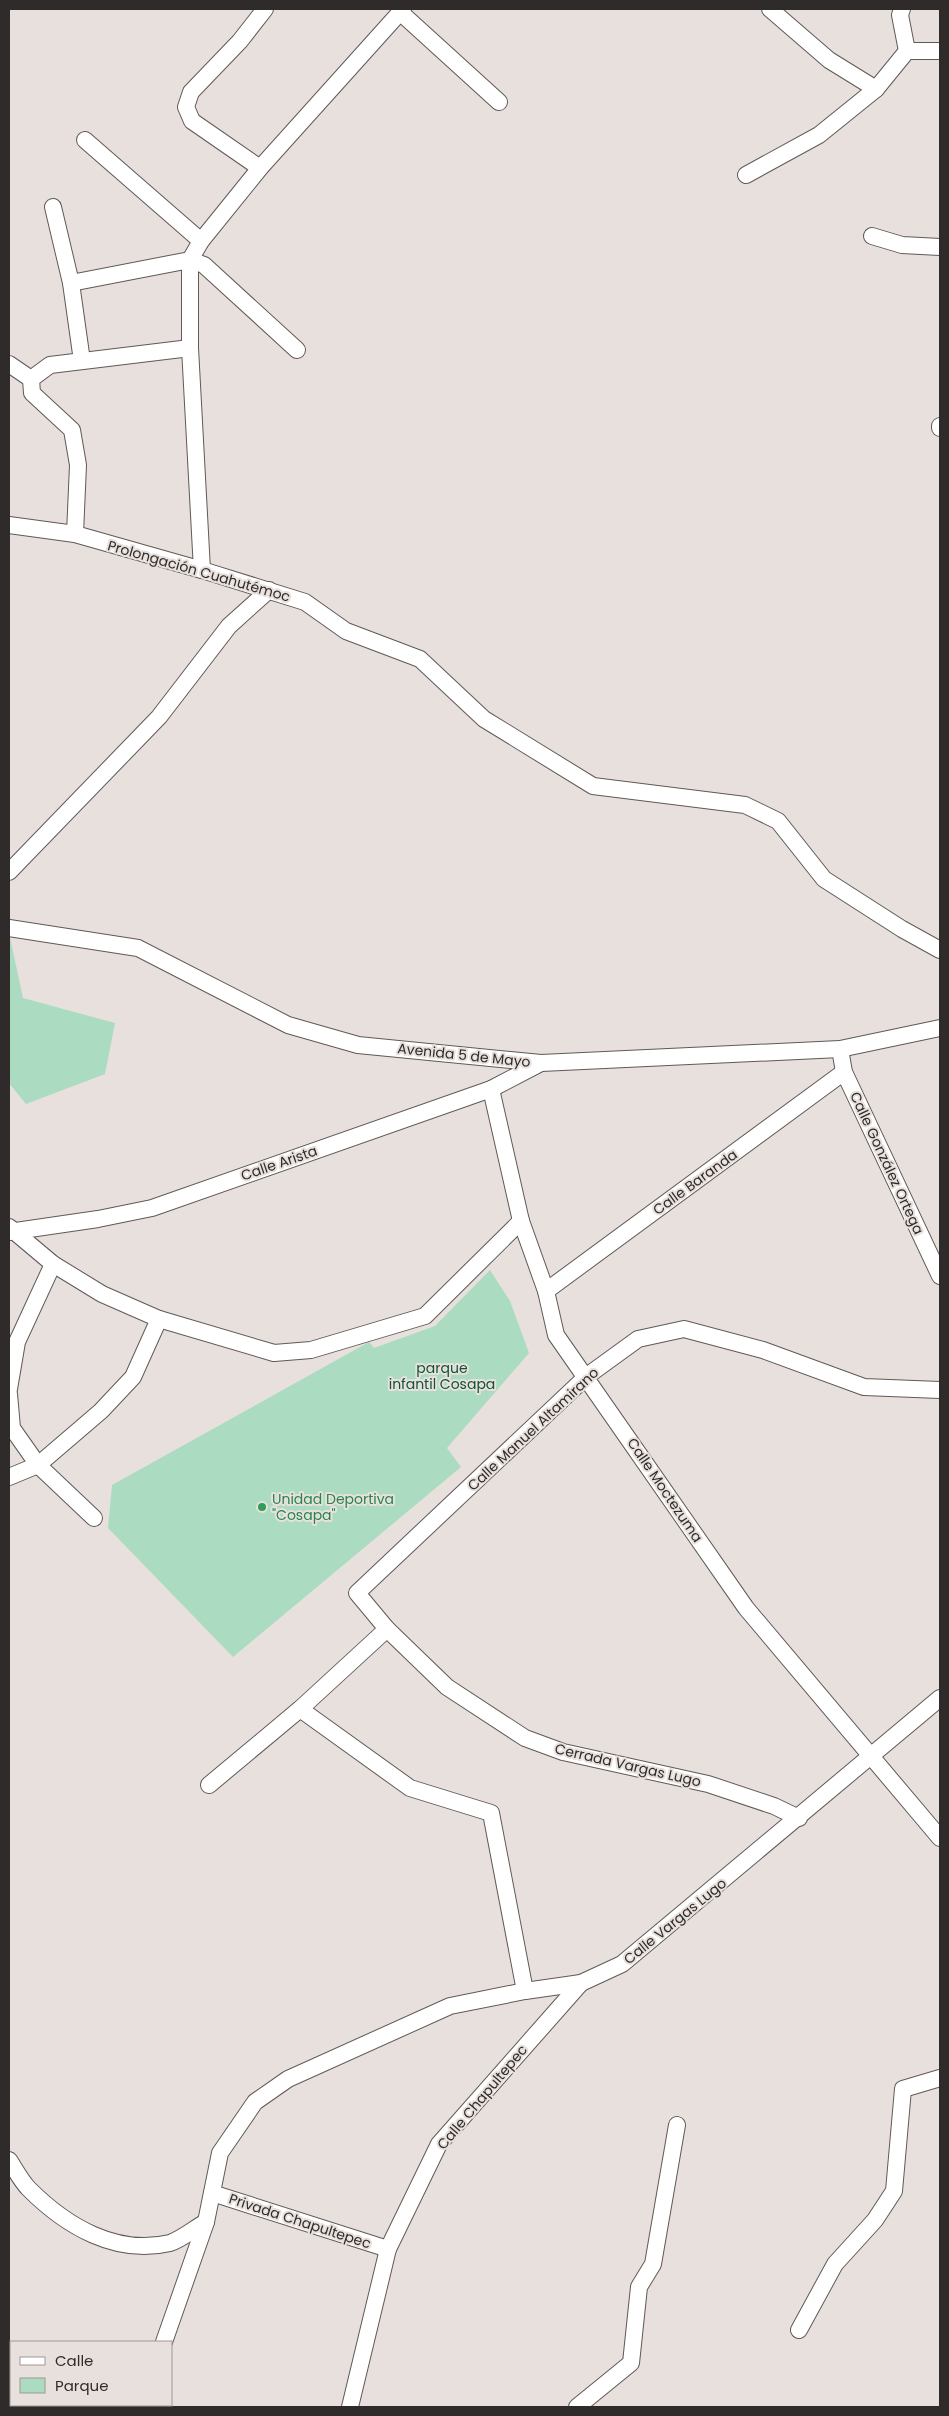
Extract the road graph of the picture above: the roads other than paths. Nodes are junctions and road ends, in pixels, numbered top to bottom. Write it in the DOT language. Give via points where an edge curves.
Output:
graph roads {
  1 [pos="265,9"];
  2 [pos="902,9"];
  3 [pos="402,10"];
  4 [pos="772,10"];
  5 [pos="907,51"];
  6 [pos="940,51"];
  7 [pos="876,89"];
  8 [pos="499,102"];
  9 [pos="85,140"];
  10 [pos="260,168"];
  11 [pos="746,175"];
  12 [pos="53,207"];
  13 [pos="872,236"];
  14 [pos="201,241"];
  15 [pos="940,247"];
  16 [pos="190,260"];
  17 [pos="71,282"];
  18 [pos="190,348"];
  19 [pos="297,350"];
  20 [pos="82,361"];
  21 [pos="9,364"];
  22 [pos="31,379"];
  23 [pos="9,525"];
  24 [pos="75,534"];
  25 [pos="202,570"];
  26 [pos="269,590"];
  27 [pos="10,865"];
  28 [pos="9,928"];
  29 [pos="940,950"];
  30 [pos="940,1028"];
  31 [pos="840,1049"];
  32 [pos="541,1063"];
  33 [pos="844,1072"];
  34 [pos="491,1088"];
  35 [pos="521,1221"];
  36 [pos="11,1230"];
  37 [pos="53,1264"];
  38 [pos="940,1276"];
  39 [pos="546,1291"];
  40 [pos="159,1318"];
  41 [pos="587,1376"];
  42 [pos="9,1389"];
  43 [pos="940,1390"];
  44 [pos="9,1394"];
  45 [pos="38,1465"];
  46 [pos="9,1477"];
  47 [pos="94,1518"];
  48 [pos="357,1593"];
  49 [pos="387,1629"];
  50 [pos="940,1698"];
  51 [pos="300,1709"];
  52 [pos="869,1756"];
  53 [pos="209,1785"];
  54 [pos="799,1818"];
  55 [pos="940,1838"];
  56 [pos="581,1983"];
  57 [pos="525,1991"];
  58 [pos="940,2078"];
  59 [pos="677,2125"];
  60 [pos="9,2160"];
  61 [pos="212,2193"];
  62 [pos="206,2222"];
  63 [pos="388,2249"];
  64 [pos="800,2330"];
  65 [pos="164,2341"];
  66 [pos="350,2407"];
  67 [pos="576,2407"];
  1 -- 10 [label="street" via="240,41 191,92 186,107 192,121"];
  2 -- 5 [label="street" via="900,16"];
  3 -- 8 [label="street"];
  3 -- 10 [label="street"];
  4 -- 7 [label="street" via="829,60"];
  5 -- 6 [label="street"];
  5 -- 7 [label="street"];
  7 -- 11 [label="street" via="819,135"];
  9 -- 14 [label="street"];
  10 -- 14 [label="street"];
  12 -- 17 [label="street"];
  13 -- 15 [label="street" via="902,245"];
  14 -- 16 [label="street"];
  16 -- 17 [label="street"];
  16 -- 18 [label="street"];
  16 -- 19 [label="street" via="204,264"];
  17 -- 20 [label="street"];
  18 -- 20 [label="street"];
  18 -- 25 [label="street"];
  20 -- 22 [label="street" via="50,365"];
  21 -- 22 [label="street"];
  22 -- 24 [label="street" via="32,393 72,430 78,465"];
  23 -- 24 [label="street, Prolongación Cuahutémoc"];
  24 -- 25 [label="street, Prolongación Cuahutémoc"];
  25 -- 26 [label="street, Prolongación Cuahutémoc"];
  26 -- 27 [label="street" via="229,626 159,717"];
  26 -- 29 [label="street, Prolongación Cuahutémoc" via="305,602 346,631 420,659 484,719 593,786 745,805 778,822 824,879"];
  28 -- 32 [label="street, Avenida 5 de Mayo" via="138,948 288,1025 358,1045"];
  30 -- 31 [label="street, Avenida 5 de Mayo"];
  31 -- 32 [label="street, Avenida 5 de Mayo"];
  31 -- 33 [label="street, Calle González Ortega"];
  32 -- 34 [label="street, Calle Arista"];
  33 -- 38 [label="street, Calle González Ortega"];
  33 -- 39 [label="street, Calle Baranda"];
  34 -- 35 [label="street, Calle Moctezuma"];
  34 -- 36 [label="street, Calle Arista" via="152,1208 98,1219"];
  35 -- 39 [label="street, Calle Moctezuma"];
  35 -- 40 [label="street" via="425,1316 311,1350 274,1353"];
  36 -- 37 [label="street"];
  37 -- 40 [label="street" via="102,1294"];
  37 -- 42 [label="street" via="17,1342"];
  39 -- 41 [label="street, Calle Moctezuma" via="556,1335"];
  40 -- 45 [label="street" via="133,1377 101,1411"];
  41 -- 43 [label="street, Calle Manuel Altamirano" via="638,1339 684,1329 763,1350 864,1387"];
  41 -- 48 [label="street, Calle Manuel Altamirano"];
  41 -- 52 [label="street, Calle Moctezuma" via="746,1608"];
  44 -- 45 [label="street" via="12,1428"];
  45 -- 46 [label="street"];
  45 -- 47 [label="street"];
  48 -- 49 [label="street, Cerrada Vargas Lugo"];
  49 -- 51 [label="street"];
  49 -- 54 [label="street, Cerrada Vargas Lugo" via="447,1687 525,1738 563,1752 708,1784"];
  50 -- 52 [label="street, Calle Vargas Lugo"];
  51 -- 53 [label="street"];
  51 -- 57 [label="street" via="410,1788 491,1812"];
  52 -- 54 [label="street, Calle Vargas Lugo"];
  52 -- 55 [label="street, Calle Moctezuma"];
  54 -- 56 [label="street, Calle Vargas Lugo" via="622,1964"];
  56 -- 57 [label="street, Calle Vargas Lugo"];
  56 -- 63 [label="street, Calle Chapultepec" via="439,2144"];
  57 -- 61 [label="street, Calle Vargas Lugo" via="450,2006 288,2079 255,2102 220,2153"];
  58 -- 64 [label="street" via="903,2089 894,2191 875,2220 835,2264"];
  59 -- 67 [label="street" via="653,2264 639,2287 631,2363"];
  60 -- 62 [label="street" via="28,2188 68,2222 107,2242 142,2248 172,2242"];
  61 -- 62 [label="street"];
  61 -- 63 [label="street, Privada Chapultepec"];
  62 -- 65 [label="street"];
  63 -- 66 [label="street, Calle Chapultepec"];
}
